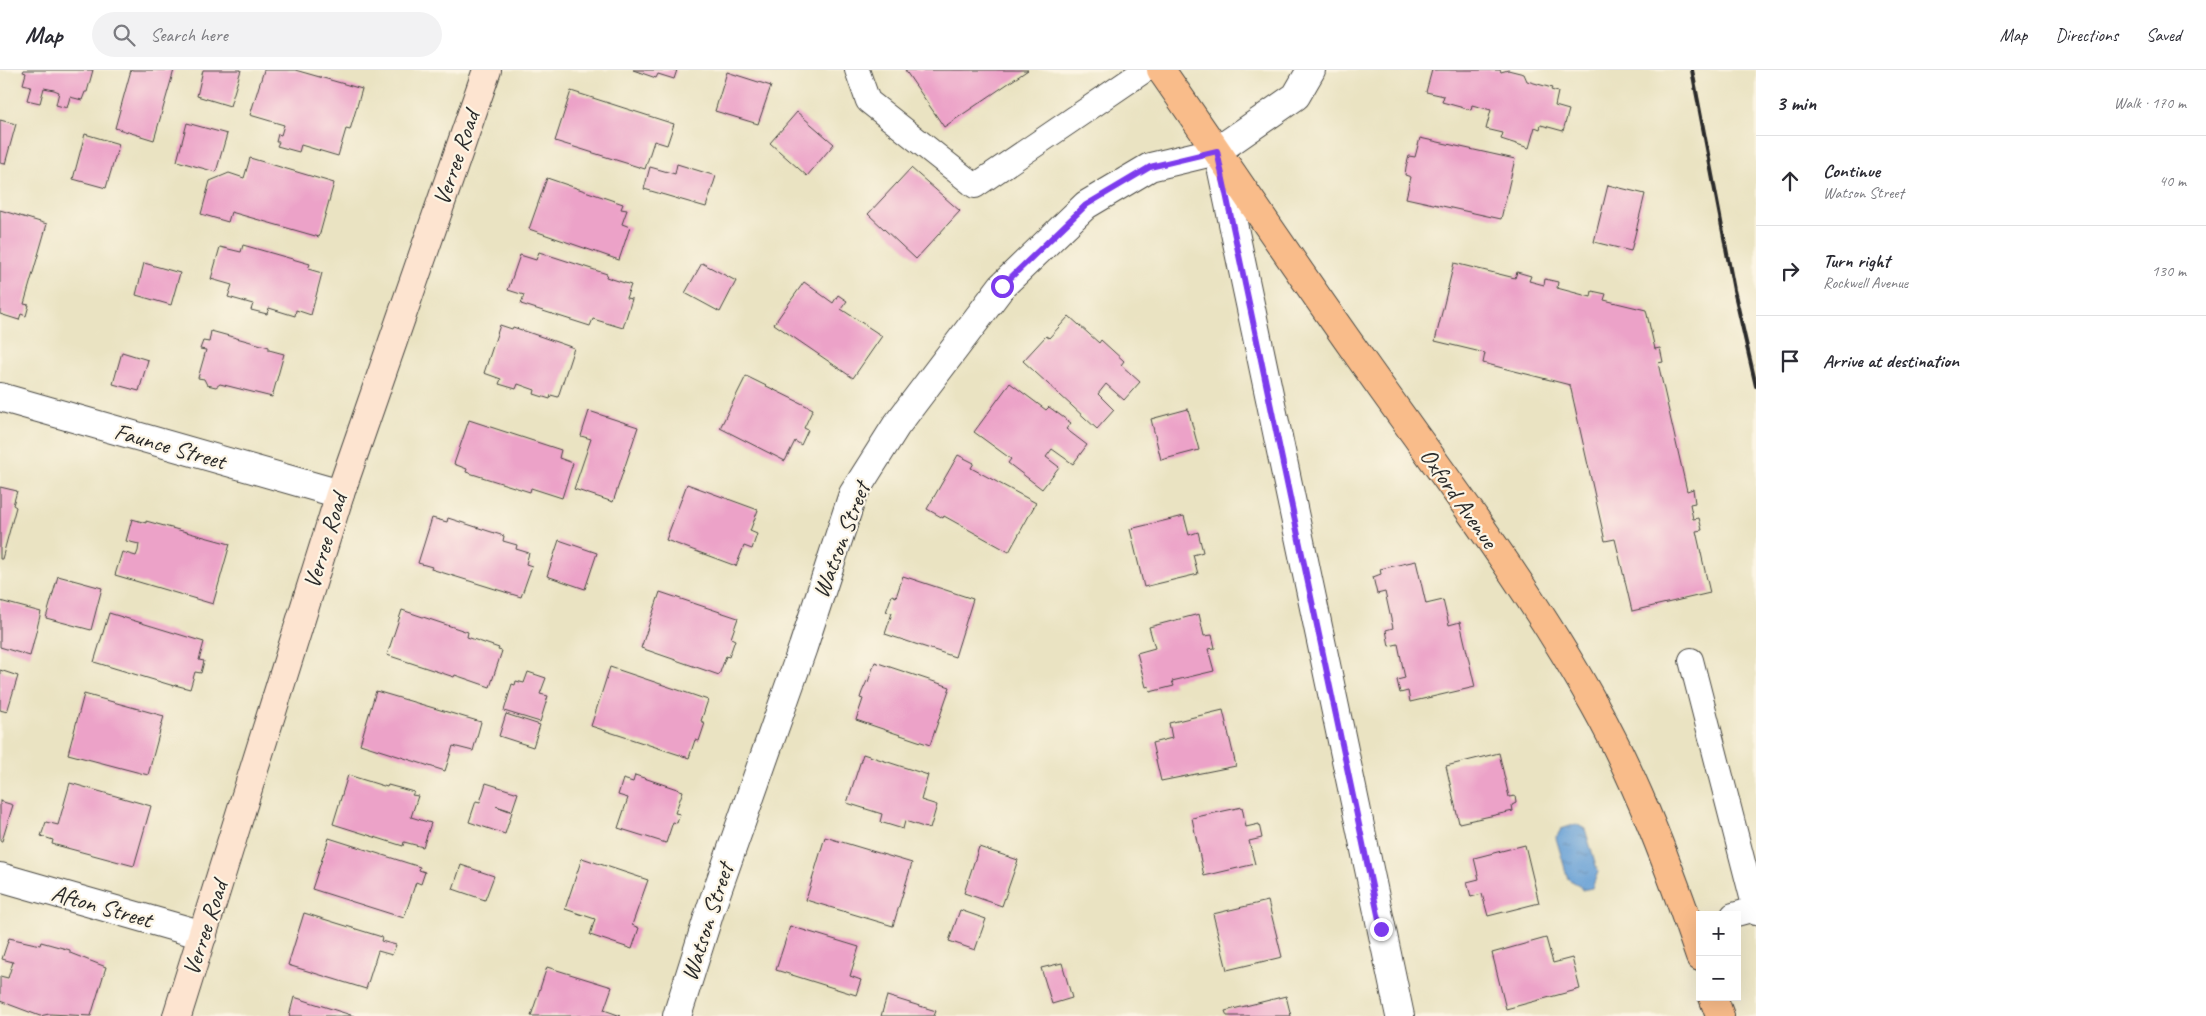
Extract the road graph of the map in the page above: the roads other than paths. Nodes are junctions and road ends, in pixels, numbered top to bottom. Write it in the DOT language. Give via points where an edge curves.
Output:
graph roads {
  1 [pos="857,70"];
  2 [pos="1145,70"];
  3 [pos="1161,70"];
  4 [pos="1311,70"];
  5 [pos="482,71"];
  6 [pos="1217,151"];
  7 [pos="0,397"];
  8 [pos="340,494"];
  9 [pos="1692,660"];
  10 [pos="0,877"];
  11 [pos="1748,912"];
  12 [pos="1694,924"];
  13 [pos="203,935"];
  14 [pos="1700,956"];
  15 [pos="1714,1001"];
  16 [pos="177,1016"];
  17 [pos="677,1016"];
  18 [pos="1400,1016"];
  19 [pos="1720,1016"];
  1 -- 2 [label="lane" via="868,101 975,186"];
  3 -- 6 [label="main road, Oxford Avenue"];
  4 -- 6 [label="street" via="1296,96"];
  5 -- 8 [label="main road, Verree Road"];
  6 -- 12 [label="main road, Oxford Avenue" via="1553,635 1596,707 1623,762"];
  6 -- 17 [label="street, Watson Street" via="1150,167 1086,205 1002,286 896,426 853,494"];
  6 -- 18 [label="street"];
  7 -- 8 [label="street, Faunce Street"];
  8 -- 13 [label="main road, Verree Road"];
  9 -- 11 [label="lane"];
  10 -- 13 [label="street, Afton Street"];
  12 -- 14 [label="main road, Oxford Avenue"];
  13 -- 16 [label="main road, Verree Road"];
  15 -- 19 [label="main road"];
}
